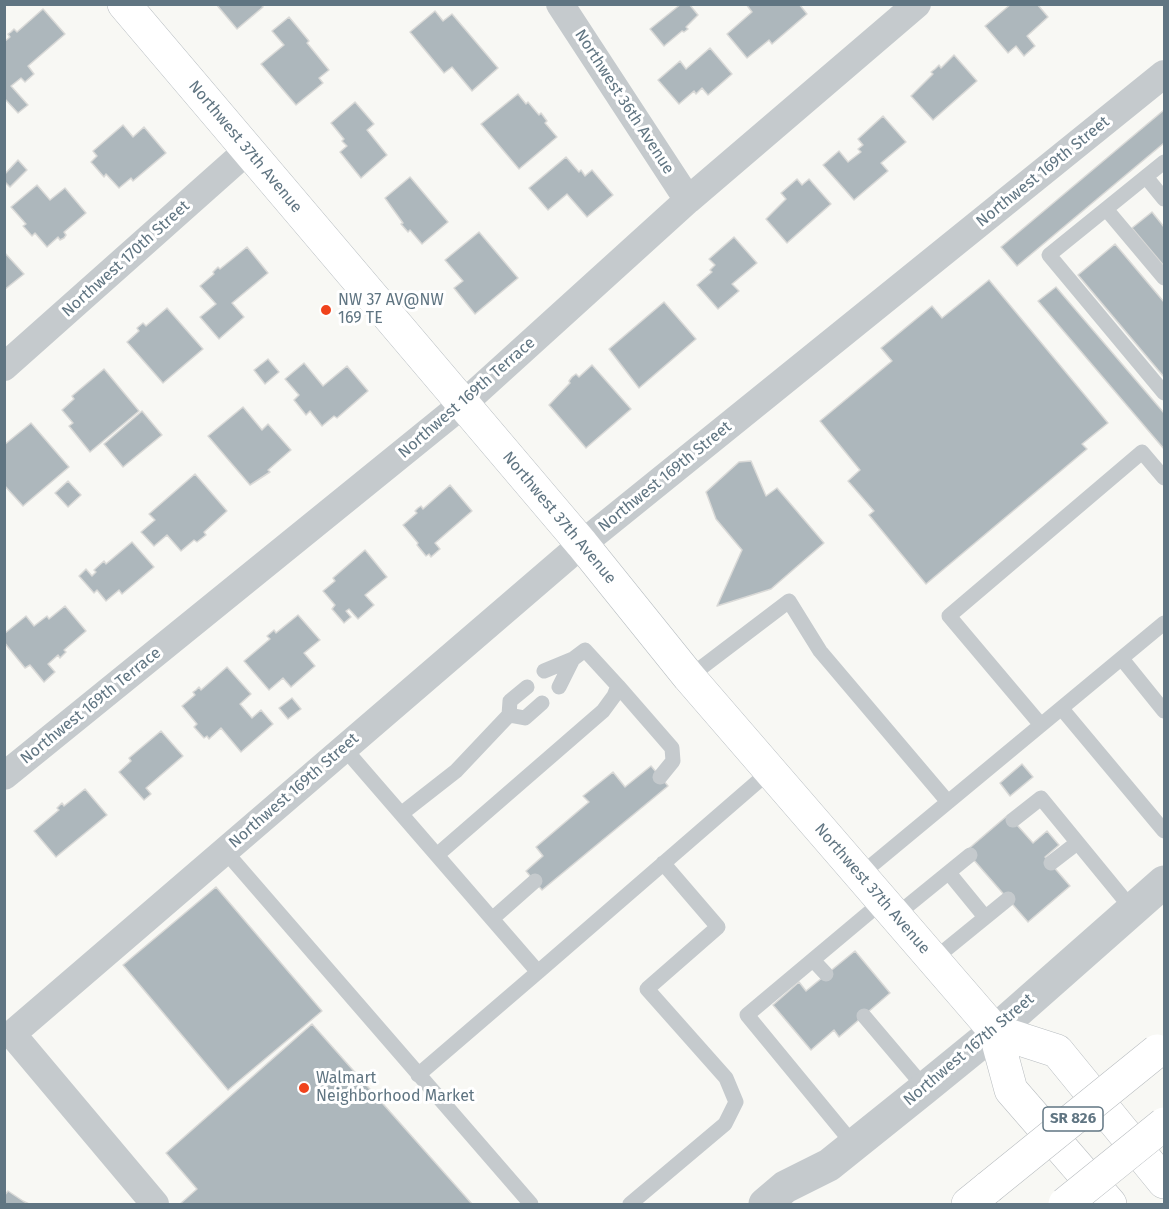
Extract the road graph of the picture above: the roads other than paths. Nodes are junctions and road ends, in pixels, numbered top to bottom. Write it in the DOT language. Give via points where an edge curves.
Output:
graph roads {
  1 [pos="124,4"];
  2 [pos="560,4"];
  3 [pos="917,4"];
  4 [pos="1164,74"];
  5 [pos="248,150"];
  6 [pos="1164,162"];
  7 [pos="1146,177"];
  8 [pos="1164,199"];
  9 [pos="688,201"];
  10 [pos="1106,209"];
  11 [pos="1164,278"];
  12 [pos="4,367"];
  13 [pos="1164,393"];
  14 [pos="463,404"];
  15 [pos="1164,478"];
  16 [pos="582,544"];
  17 [pos="1164,623"];
  18 [pos="573,659"];
  19 [pos="1122,659"];
  20 [pos="544,671"];
  21 [pos="689,677"];
  22 [pos="618,686"];
  23 [pos="527,687"];
  24 [pos="559,687"];
  25 [pos="542,703"];
  26 [pos="1062,709"];
  27 [pos="1164,711"];
  28 [pos="509,715"];
  29 [pos="1041,725"];
  30 [pos="344,748"];
  31 [pos="770,771"];
  32 [pos="4,776"];
  33 [pos="660,777"];
  34 [pos="948,802"];
  35 [pos="401,814"];
  36 [pos="1013,820"];
  37 [pos="1164,831"];
  38 [pos="1077,843"];
  39 [pos="225,851"];
  40 [pos="437,855"];
  41 [pos="970,855"];
  42 [pos="663,863"];
  43 [pos="1051,863"];
  44 [pos="949,873"];
  45 [pos="860,875"];
  46 [pos="535,881"];
  47 [pos="1164,882"];
  48 [pos="1008,899"];
  49 [pos="889,909"];
  50 [pos="1132,909"];
  51 [pos="985,917"];
  52 [pos="492,919"];
  53 [pos="813,960"];
  54 [pos="933,960"];
  55 [pos="537,972"];
  56 [pos="826,974"];
  57 [pos="864,1016"];
  58 [pos="995,1031"];
  59 [pos="1161,1048"];
  60 [pos="418,1075"];
  61 [pos="925,1088"];
  62 [pos="1164,1124"];
  63 [pos="854,1145"];
  64 [pos="1164,1182"];
  65 [pos="979,1196"];
  66 [pos="155,1204"];
  67 [pos="531,1204"];
  68 [pos="630,1204"];
  69 [pos="765,1204"];
  70 [pos="1065,1204"];
  71 [pos="1110,1204"];
  1 -- 5 [label="main road, Northwest 37th Avenue"];
  2 -- 9 [label="street, Northwest 36th Avenue"];
  3 -- 9 [label="street, Northwest 169th Terrace"];
  4 -- 16 [label="street, Northwest 169th Street"];
  5 -- 12 [label="street, Northwest 170th Street"];
  5 -- 14 [label="main road, Northwest 37th Avenue"];
  6 -- 7 [label="lane"];
  7 -- 8 [label="lane"];
  7 -- 10 [label="lane"];
  9 -- 14 [label="street, Northwest 169th Terrace"];
  10 -- 11 [label="lane"];
  10 -- 13 [label="lane" via="1049,255"];
  14 -- 16 [label="main road, Northwest 37th Avenue"];
  14 -- 32 [label="street, Northwest 169th Terrace"];
  15 -- 29 [label="lane" via="1142,452 949,616"];
  16 -- 21 [label="main road, Northwest 37th Avenue"];
  16 -- 30 [label="street, Northwest 169th Street"];
  17 -- 19 [label="lane"];
  18 -- 20 [label="lane"];
  18 -- 22 [label="lane" via="585,650"];
  18 -- 24 [label="lane"];
  19 -- 26 [label="lane"];
  19 -- 27 [label="lane"];
  21 -- 31 [label="main road, Northwest 37th Avenue"];
  21 -- 34 [label="lane" via="789,601 820,651"];
  22 -- 33 [label="lane" via="672,748 673,761"];
  22 -- 40 [label="lane" via="603,711"];
  23 -- 28 [label="lane" via="510,701"];
  25 -- 28 [label="lane" via="525,718"];
  26 -- 29 [label="lane"];
  26 -- 37 [label="lane"];
  28 -- 35 [label="lane" via="456,771"];
  29 -- 34 [label="lane"];
  30 -- 35 [label="lane"];
  30 -- 39 [label="street, Northwest 169th Street"];
  31 -- 42 [label="lane"];
  31 -- 45 [label="main road, Northwest 37th Avenue"];
  34 -- 45 [label="lane"];
  35 -- 40 [label="lane"];
  36 -- 38 [label="lane" via="1041,798"];
  38 -- 43 [label="lane"];
  38 -- 50 [label="lane"];
  39 -- 60 [label="lane"];
  39 -- 66 [label="street, Northwest 169th Street" via="12,1034"];
  40 -- 52 [label="lane"];
  41 -- 44 [label="lane"];
  42 -- 55 [label="lane"];
  42 -- 68 [label="lane" via="718,927 647,989 726,1078 736,1101 725,1124"];
  44 -- 49 [label="lane"];
  44 -- 51 [label="lane"];
  45 -- 49 [label="main road, Northwest 37th Avenue"];
  46 -- 52 [label="lane"];
  47 -- 50 [label="street, Northwest 167th Street"];
  48 -- 51 [label="lane"];
  49 -- 53 [label="lane"];
  49 -- 54 [label="main road, Northwest 37th Avenue"];
  50 -- 58 [label="street, Northwest 167th Street"];
  51 -- 54 [label="lane"];
  52 -- 55 [label="lane"];
  53 -- 56 [label="lane"];
  53 -- 63 [label="lane" via="747,1015"];
  54 -- 58 [label="main road, Northwest 37th Avenue"];
  55 -- 60 [label="lane"];
  57 -- 61 [label="lane"];
  58 -- 61 [label="street, Northwest 167th Street"];
  58 -- 64 [label="main road" via="1057,1051"];
  58 -- 71 [label="main road, Northwest 37th Avenue" via="1011,1090"];
  59 -- 65 [label="main road, SR 826, bridge"];
  60 -- 67 [label="lane"];
  61 -- 63 [label="street, Northwest 167th Street"];
  62 -- 70 [label="main road, bridge"];
  63 -- 69 [label="street, Northwest 167th Street" via="829,1165 785,1187"];
}
